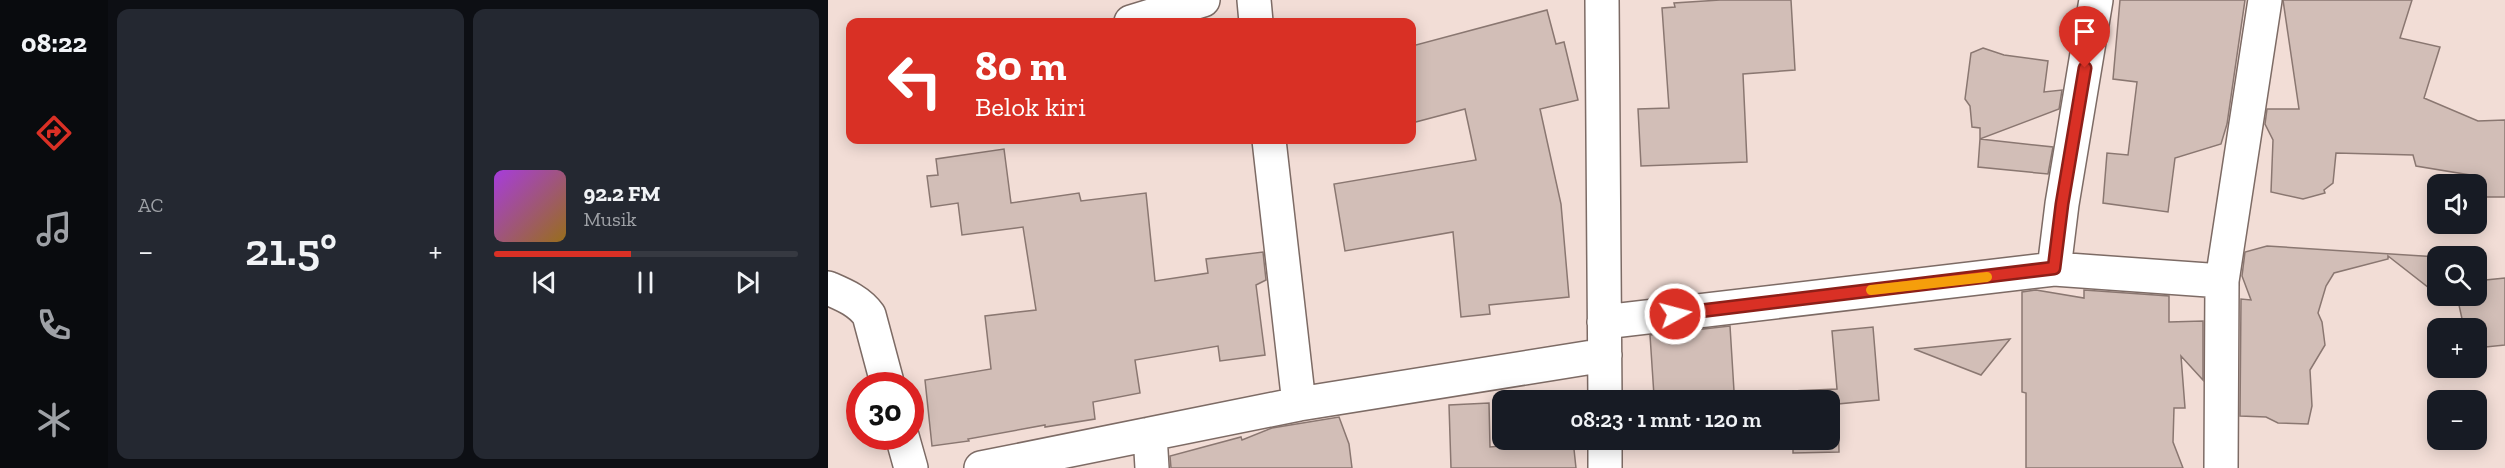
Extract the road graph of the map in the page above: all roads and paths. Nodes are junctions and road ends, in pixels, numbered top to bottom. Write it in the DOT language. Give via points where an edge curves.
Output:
graph roads {
  1 [pos="1203,0"];
  2 [pos="1254,0"];
  3 [pos="1602,0"];
  4 [pos="2096,0"];
  5 [pos="2265,0"];
  6 [pos="1144,18"];
  7 [pos="1256,18"];
  8 [pos="1269,144"];
  9 [pos="2054,268"];
  10 [pos="2222,281"];
  11 [pos="828,288"];
  12 [pos="1604,322"];
  13 [pos="1605,355"];
  14 [pos="884,372"];
  15 [pos="1605,390"];
  16 [pos="1299,404"];
  17 [pos="1150,434"];
  18 [pos="906,450"];
  19 [pos="1605,450"];
  20 [pos="911,468"];
  21 [pos="981,468"];
  22 [pos="1152,468"];
  23 [pos="1605,468"];
  24 [pos="2221,468"];
  1 -- 6 [label="street"];
  2 -- 7 [label="street"];
  3 -- 12 [label="street"];
  4 -- 9 [label="street"];
  5 -- 10 [label="street"];
  8 -- 16 [label="street"];
  9 -- 10 [label="street"];
  9 -- 12 [label="street"];
  10 -- 24 [label="street"];
  11 -- 14 [label="street" via="857,303 869,315"];
  12 -- 13 [label="street"];
  13 -- 15 [label="street"];
  13 -- 16 [label="street"];
  16 -- 17 [label="street"];
  17 -- 21 [label="street"];
  17 -- 22 [label="street"];
  18 -- 20 [label="street"];
  19 -- 23 [label="street"];
}
